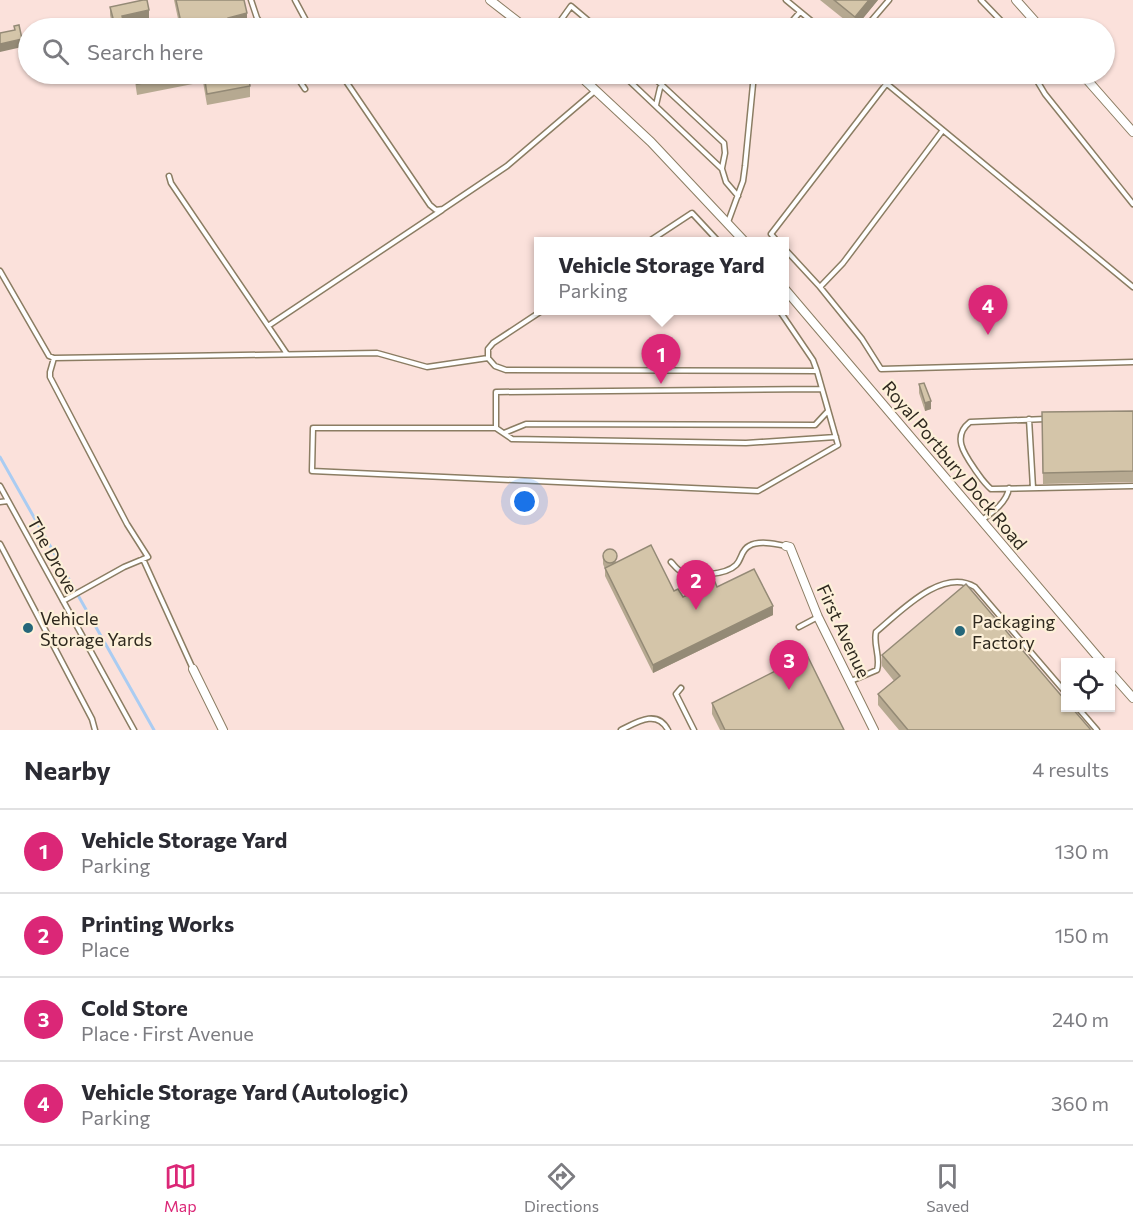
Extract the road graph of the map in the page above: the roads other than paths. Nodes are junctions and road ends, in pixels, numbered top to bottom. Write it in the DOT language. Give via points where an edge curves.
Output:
graph roads {
  1 [pos="251,0"];
  2 [pos="295,0"];
  3 [pos="490,0"];
  4 [pos="786,0"];
  5 [pos="889,0"];
  6 [pos="981,0"];
  7 [pos="1016,0"];
  8 [pos="800,12"];
  9 [pos="257,18"];
  10 [pos="305,18"];
  11 [pos="513,18"];
  12 [pos="562,18"];
  13 [pos="585,18"];
  14 [pos="795,18"];
  15 [pos="808,18"];
  16 [pos="874,18"];
  17 [pos="998,18"];
  18 [pos="1032,18"];
  19 [pos="302,84"];
  20 [pos="348,84"];
  21 [pos="590,84"];
  22 [pos="633,84"];
  23 [pos="662,84"];
  24 [pos="753,84"];
  25 [pos="886,84"];
  26 [pos="888,84"];
  27 [pos="1039,84"];
  28 [pos="1091,84"];
  29 [pos="305,89"];
  30 [pos="596,89"];
  31 [pos="656,105"];
  32 [pos="943,130"];
  33 [pos="1133,132"];
  34 [pos="722,169"];
  35 [pos="169,176"];
  36 [pos="738,196"];
  37 [pos="1133,204"];
  38 [pos="443,209"];
  39 [pos="728,222"];
  40 [pos="656,237"];
  41 [pos="714,237"];
  42 [pos="741,237"];
  43 [pos="774,237"];
  44 [pos="789,253"];
  45 [pos="0,271"];
  46 [pos="820,287"];
  47 [pos="1133,287"];
  48 [pos="789,294"];
  49 [pos="535,315"];
  50 [pos="782,315"];
  51 [pos="268,326"];
  52 [pos="287,354"];
  53 [pos="54,358"];
  54 [pos="488,358"];
  55 [pos="1133,362"];
  56 [pos="818,371"];
  57 [pos="822,389"];
  58 [pos="828,411"];
  59 [pos="1052,418"];
  60 [pos="1029,419"];
  61 [pos="496,429"];
  62 [pos="504,433"];
  63 [pos="836,437"];
  64 [pos="0,486"];
  65 [pos="1133,486"];
  66 [pos="1009,488"];
  67 [pos="1033,488"];
  68 [pos="8,501"];
  69 [pos="0,502"];
  70 [pos="982,520"];
  71 [pos="0,544"];
  72 [pos="786,546"];
  73 [pos="143,559"];
  74 [pos="671,562"];
  75 [pos="63,601"];
  76 [pos="818,616"];
  77 [pos="799,627"];
  78 [pos="1098,658"];
  79 [pos="193,669"];
  80 [pos="1115,678"];
  81 [pos="850,681"];
  82 [pos="681,688"];
  83 [pos="1061,688"];
  84 [pos="1133,698"];
  85 [pos="1081,712"];
  86 [pos="95,730"];
  87 [pos="134,730"];
  88 [pos="223,730"];
  89 [pos="622,730"];
  90 [pos="668,730"];
  91 [pos="694,730"];
  92 [pos="874,730"];
  93 [pos="1097,730"];
  1 -- 9 [label="lane"];
  2 -- 10 [label="lane"];
  3 -- 11 [label="street"];
  4 -- 8 [label="lane"];
  5 -- 16 [label="lane"];
  6 -- 17 [label="lane"];
  7 -- 18 [label="street"];
  8 -- 14 [label="lane"];
  8 -- 15 [label="lane"];
  12 -- 13 [label="lane" via="571,6"];
  19 -- 29 [label="lane"];
  20 -- 38 [label="lane" via="430,205 436,210"];
  21 -- 30 [label="street"];
  22 -- 31 [label="lane"];
  23 -- 31 [label="lane"];
  23 -- 34 [label="lane" via="724,143"];
  24 -- 36 [label="lane" via="747,153"];
  25 -- 43 [label="lane" via="771,234"];
  26 -- 32 [label="lane"];
  27 -- 37 [label="lane"];
  28 -- 33 [label="street"];
  30 -- 38 [label="lane" via="507,166"];
  30 -- 39 [label="street"];
  31 -- 34 [label="lane"];
  32 -- 46 [label="lane" via="843,263"];
  32 -- 47 [label="lane"];
  34 -- 36 [label="lane" via="726,182"];
  35 -- 51 [label="lane"];
  36 -- 39 [label="lane"];
  38 -- 51 [label="lane"];
  39 -- 42 [label="street"];
  40 -- 41 [label="lane" via="692,213"];
  44 -- 46 [label="lane"];
  45 -- 53 [label="lane" via="49,356"];
  46 -- 55 [label="lane" via="862,339 880,369"];
  48 -- 70 [label="street, Royal Portbury Dock Road"];
  49 -- 54 [label="lane" via="493,343"];
  50 -- 56 [label="lane"];
  51 -- 52 [label="lane"];
  52 -- 53 [label="lane"];
  52 -- 54 [label="lane" via="377,353 428,367"];
  53 -- 73 [label="lane" via="50,377 148,557"];
  54 -- 56 [label="lane" via="506,370"];
  56 -- 57 [label="lane"];
  57 -- 58 [label="lane"];
  57 -- 61 [label="lane" via="496,392"];
  58 -- 62 [label="lane" via="815,425 526,424"];
  58 -- 63 [label="lane"];
  59 -- 60 [label="lane"];
  60 -- 66 [label="lane" via="970,422 961,437 962,453 983,483 991,489"];
  60 -- 67 [label="lane"];
  61 -- 62 [label="lane"];
  61 -- 63 [label="lane" via="313,428 312,471 759,491 838,445"];
  62 -- 63 [label="lane" via="512,439 746,443"];
  64 -- 68 [label="lane, The Drove"];
  65 -- 67 [label="lane"];
  66 -- 67 [label="lane"];
  66 -- 70 [label="lane" via="1008,495"];
  68 -- 69 [label="lane"];
  68 -- 75 [label="lane, The Drove"];
  70 -- 78 [label="street, Royal Portbury Dock Road"];
  71 -- 86 [label="lane"];
  72 -- 74 [label="lane" via="751,545 734,567 706,574 683,572"];
  72 -- 76 [label="street, First Avenue" via="790,547"];
  73 -- 75 [label="lane"];
  73 -- 79 [label="lane"];
  75 -- 87 [label="lane, The Drove"];
  76 -- 77 [label="lane"];
  76 -- 81 [label="street, First Avenue"];
  79 -- 88 [label="street"];
  80 -- 84 [label="street"];
  81 -- 83 [label="lane" via="877,670 876,632 923,593 958,581 975,587"];
  81 -- 92 [label="street, First Avenue"];
  82 -- 91 [label="lane" via="676,694"];
  85 -- 93 [label="lane"];
  89 -- 90 [label="lane" via="650,718 659,719"];
}
